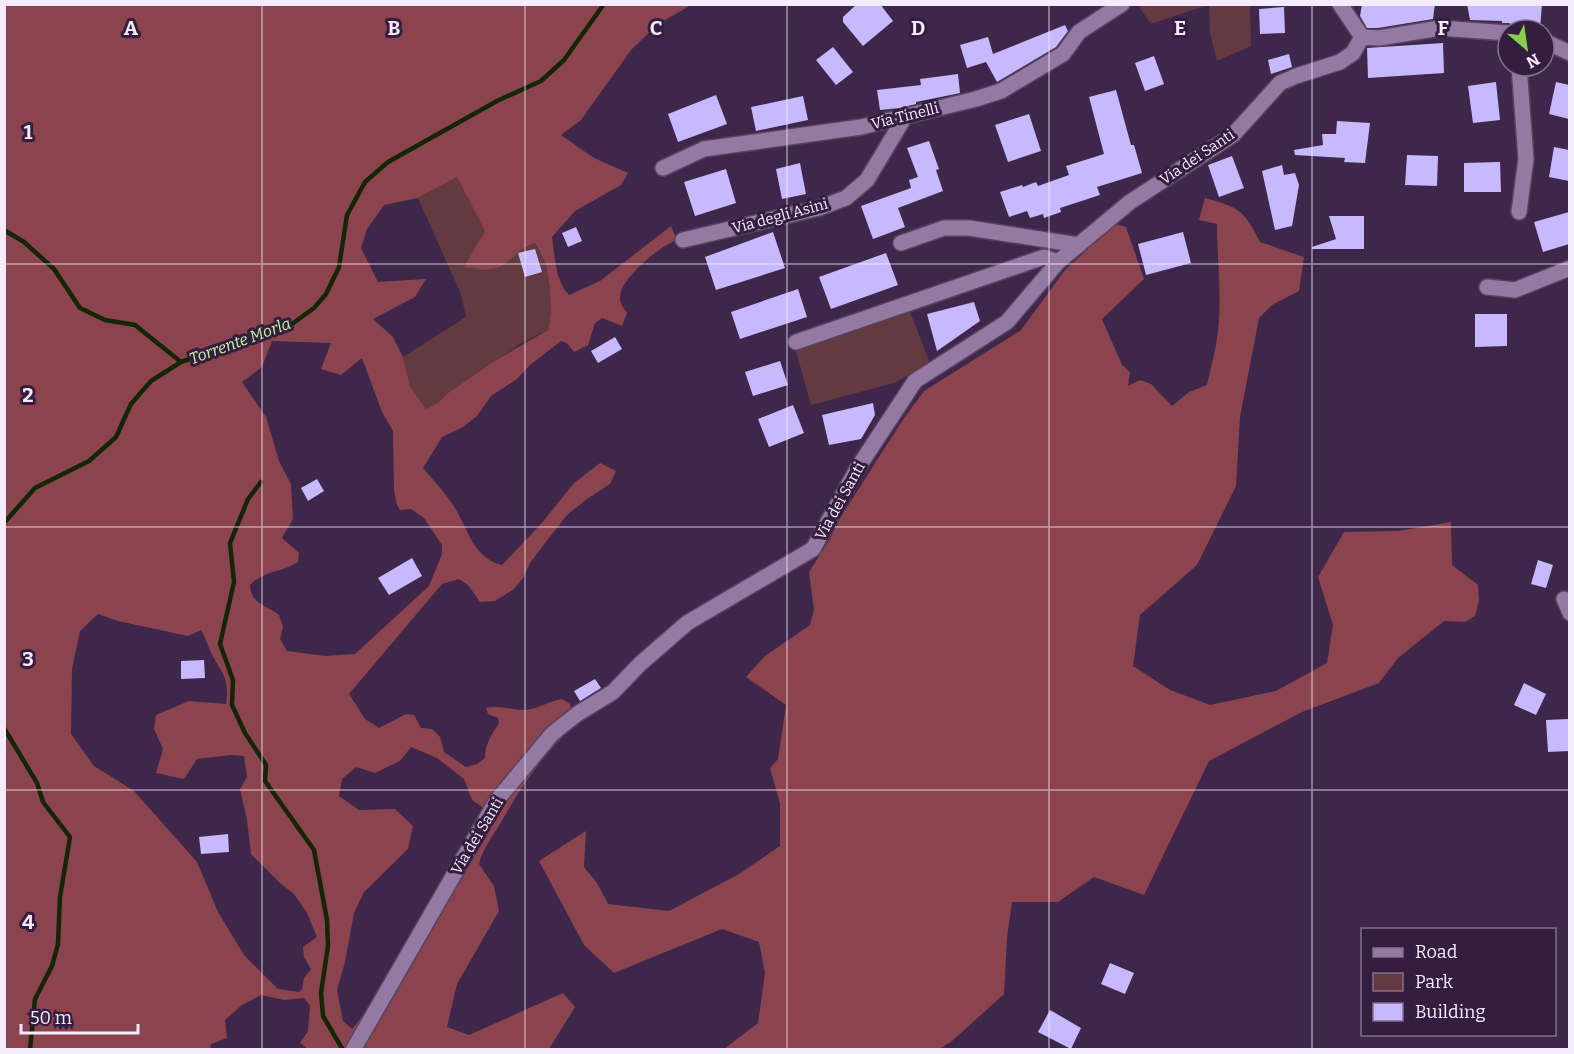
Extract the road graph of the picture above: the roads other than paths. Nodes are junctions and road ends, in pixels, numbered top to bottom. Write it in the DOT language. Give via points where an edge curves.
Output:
graph roads {
  1 [pos="1122,4"];
  2 [pos="1340,4"];
  3 [pos="1496,32"];
  4 [pos="1362,37"];
  5 [pos="1521,78"];
  6 [pos="906,115"];
  7 [pos="663,168"];
  8 [pos="1519,212"];
  9 [pos="683,240"];
  10 [pos="901,243"];
  11 [pos="1079,245"];
  12 [pos="1058,262"];
  13 [pos="1569,268"];
  14 [pos="1487,287"];
  15 [pos="796,342"];
  16 [pos="353,1050"];
  1 -- 6 [label="street, Via Tinelli" via="1078,32 1063,54 1001,91"];
  2 -- 4 [label="street"];
  3 -- 4 [label="street" via="1440,28"];
  4 -- 11 [label="street, Via dei Santi" via="1353,53 1340,62 1280,83 1233,135 1130,202"];
  5 -- 8 [label="street" via="1526,159"];
  6 -- 7 [label="street, Via Tinelli" via="861,127 704,149"];
  6 -- 9 [label="street, Via degli Asini" via="867,180 846,198"];
  10 -- 11 [label="street" via="944,228 969,228"];
  11 -- 12 [label="street, Via dei Santi"];
  12 -- 15 [label="street" via="1044,257"];
  12 -- 16 [label="street, Via dei Santi" via="1007,322 915,381 857,469 813,549 687,623 613,692 552,734 497,800"];
  13 -- 14 [label="street" via="1515,290"];
}
